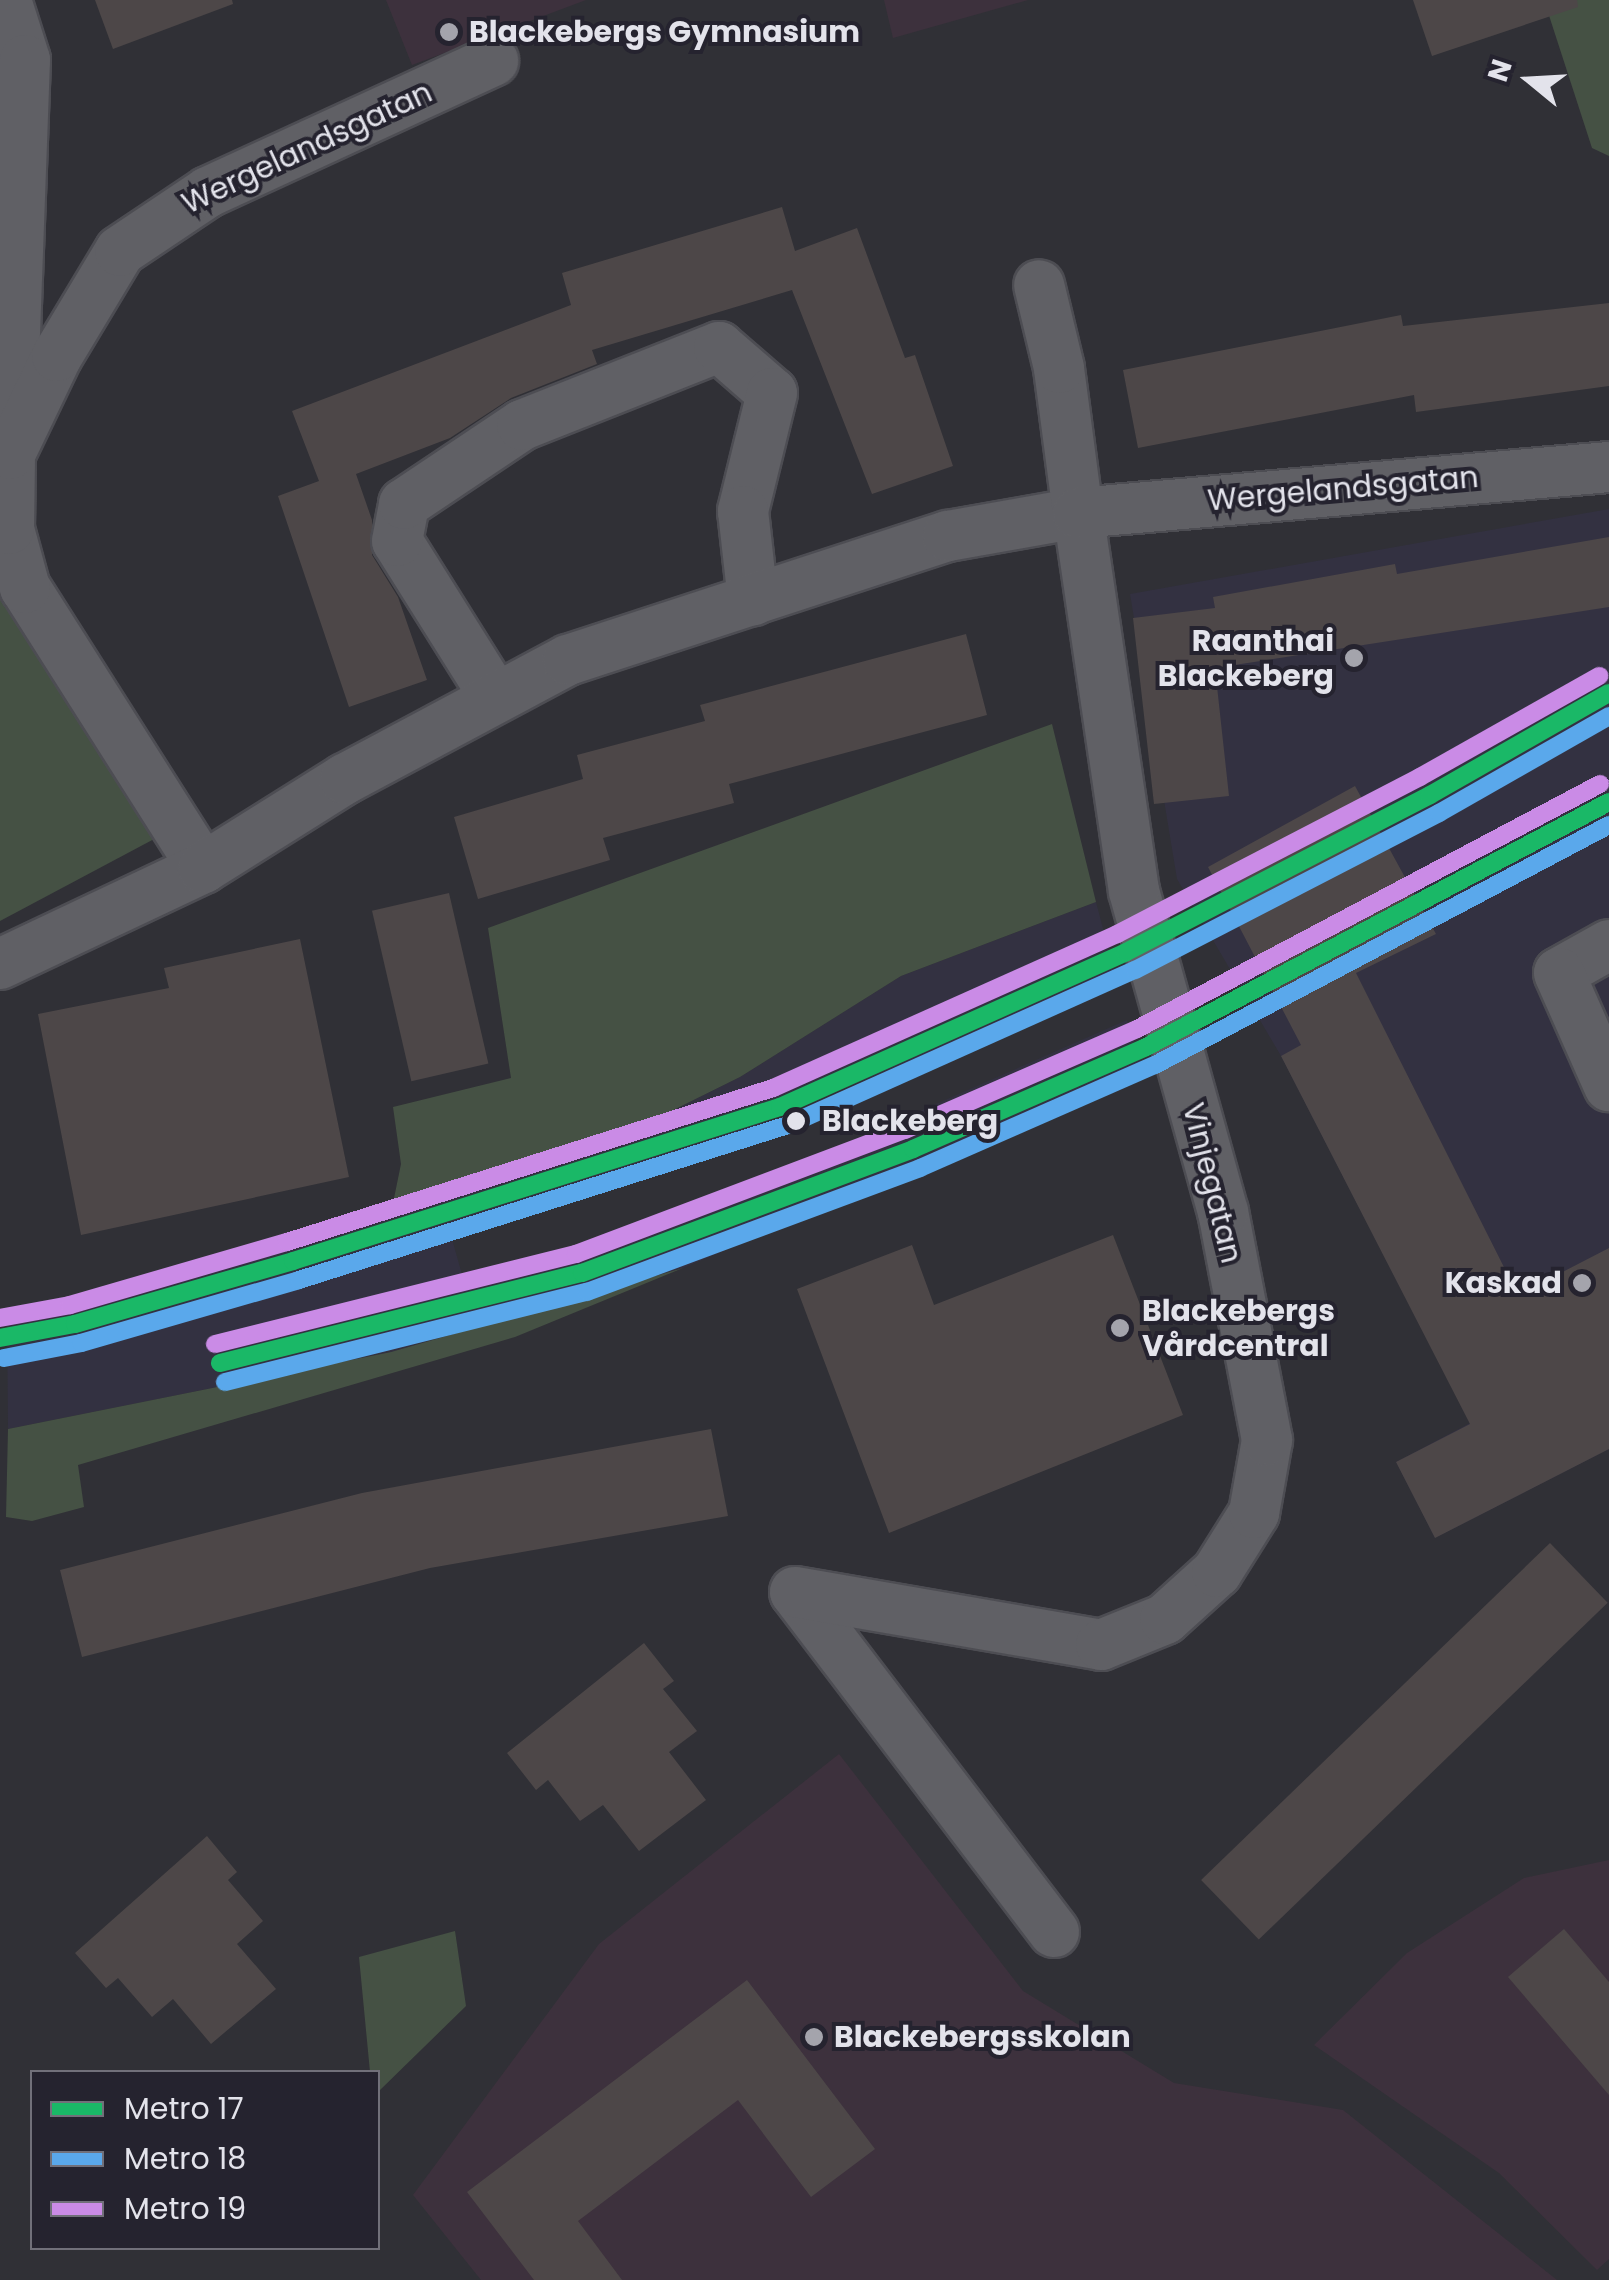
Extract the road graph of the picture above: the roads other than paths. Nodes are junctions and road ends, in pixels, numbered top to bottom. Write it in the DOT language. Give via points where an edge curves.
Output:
graph roads {
  1 [pos="6,0"];
  2 [pos="493,61"];
  3 [pos="1040,285"];
  4 [pos="10,454"];
  5 [pos="1609,467"];
  6 [pos="1078,513"];
  7 [pos="753,600"];
  8 [pos="496,697"];
  9 [pos="203,868"];
  10 [pos="1609,945"];
  11 [pos="0,964"];
  12 [pos="1609,1086"];
  13 [pos="1054,1932"];
  1 -- 4 [label="street, Wergelandsgatan" via="25,60"];
  2 -- 4 [label="street, Wergelandsgatan" via="208,192 120,250"];
  3 -- 6 [label="street" via="1059,368"];
  4 -- 9 [label="street, Wergelandsgatan" via="9,529 25,588"];
  5 -- 6 [label="street, Wergelandsgatan"];
  6 -- 7 [label="street, Wergelandsgatan" via="948,536"];
  6 -- 13 [label="street, Vinjegatan" via="1134,891 1224,1212 1266,1440 1254,1514 1217,1572 1166,1620 1101,1644 794,1592"];
  7 -- 8 [label="street, Wergelandsgatan" via="568,660"];
  7 -- 8 [label="street" via="744,512 772,393 719,347 522,425 404,504 397,541"];
  8 -- 9 [label="street, Wergelandsgatan"];
  9 -- 11 [label="street, Wergelandsgatan"];
  10 -- 12 [label="street" via="1559,973"];
}
